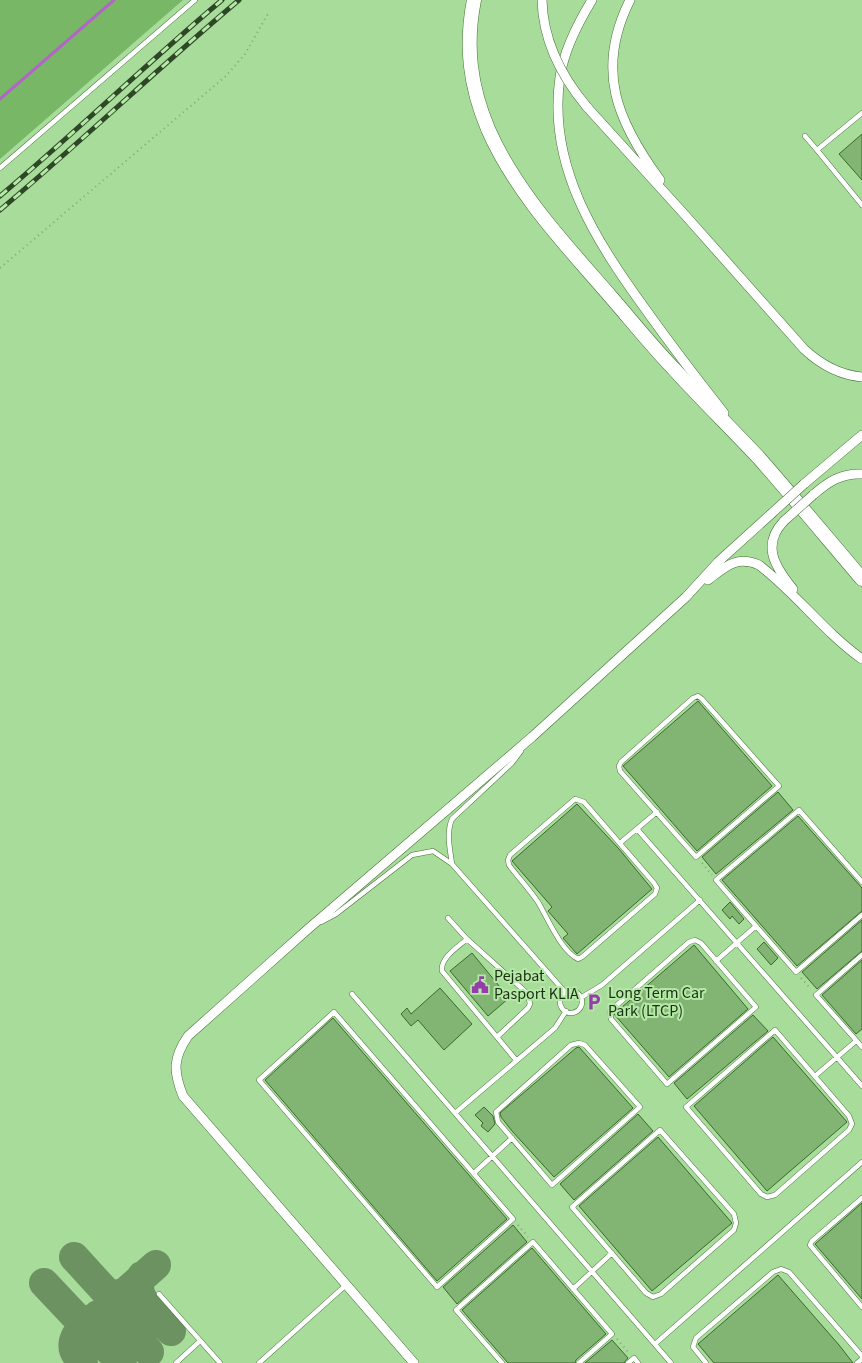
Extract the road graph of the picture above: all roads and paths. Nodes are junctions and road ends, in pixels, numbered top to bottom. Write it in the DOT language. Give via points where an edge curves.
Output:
graph roads {
  1 [pos="195,0"];
  2 [pos="474,0"];
  3 [pos="542,0"];
  4 [pos="592,0"];
  5 [pos="630,0"];
  6 [pos="269,12"];
  7 [pos="862,113"];
  8 [pos="805,136"];
  9 [pos="817,150"];
  10 [pos="0,168"];
  11 [pos="862,206"];
  12 [pos="685,214"];
  13 [pos="0,268"];
  14 [pos="862,377"];
  15 [pos="862,435"];
  16 [pos="759,459"];
  17 [pos="862,474"];
  18 [pos="862,580"];
  19 [pos="686,597"];
  20 [pos="808,609"];
  21 [pos="862,659"];
  22 [pos="532,737"];
  23 [pos="656,812"];
  24 [pos="638,828"];
  25 [pos="620,843"];
  26 [pos="696,857"];
  27 [pos="452,864"];
  28 [pos="716,880"];
  29 [pos="862,882"];
  30 [pos="700,900"];
  31 [pos="862,915"];
  32 [pos="448,918"];
  33 [pos="756,926"];
  34 [pos="308,929"];
  35 [pos="467,939"];
  36 [pos="737,942"];
  37 [pos="862,955"];
  38 [pos="716,961"];
  39 [pos="796,972"];
  40 [pos="565,992"];
  41 [pos="352,994"];
  42 [pos="816,995"];
  43 [pos="582,997"];
  44 [pos="566,1011"];
  45 [pos="497,1037"];
  46 [pos="856,1040"];
  47 [pos="862,1047"];
  48 [pos="837,1057"];
  49 [pos="516,1060"];
  50 [pos="815,1076"];
  51 [pos="862,1086"];
  52 [pos="455,1113"];
  53 [pos="512,1138"];
  54 [pos="493,1156"];
  55 [pos="862,1162"];
  56 [pos="474,1173"];
  57 [pos="862,1198"];
  58 [pos="513,1219"];
  59 [pos="533,1242"];
  60 [pos="612,1254"];
  61 [pos="592,1271"];
  62 [pos="346,1285"];
  63 [pos="573,1289"];
  64 [pos="158,1294"];
  65 [pos="862,1307"];
  66 [pos="612,1334"];
  67 [pos="200,1341"];
  68 [pos="655,1344"];
  69 [pos="634,1358"];
  70 [pos="862,1358"];
  71 [pos="176,1363"];
  72 [pos="220,1363"];
  73 [pos="259,1363"];
  74 [pos="414,1363"];
  75 [pos="502,1363"];
  76 [pos="579,1363"];
  77 [pos="628,1363"];
  78 [pos="638,1363"];
  79 [pos="671,1363"];
  80 [pos="706,1363"];
  81 [pos="857,1363"];
  1 -- 10 [label="lane"];
  2 -- 16 [label="main road" via="468,37 472,80 489,131 504,160 552,229 672,367"];
  3 -- 12 [label="street, bridge" via="544,21 563,75 586,107"];
  4 -- 16 [label="street" via="581,18 560,76 560,138 576,196 608,255 683,361"];
  5 -- 12 [label="street" via="614,45 616,96 628,130 644,158"];
  6 -- 13 [label="path" via="245,54 226,76"];
  7 -- 9 [label="lane"];
  8 -- 9 [label="lane"];
  9 -- 11 [label="lane"];
  12 -- 14 [label="street" via="804,350 829,367"];
  15 -- 19 [label="street, bridge" via="718,562"];
  16 -- 18 [label="main road"];
  17 -- 20 [label="street, bridge" via="832,480 784,521 774,535 773,557 784,578"];
  19 -- 20 [label="street" via="726,565 743,561 765,570"];
  19 -- 22 [label="street"];
  20 -- 21 [label="street" via="846,648"];
  22 -- 27 [label="lane" via="512,763 452,819 449,827"];
  22 -- 34 [label="street"];
  23 -- 24 [label="lane"];
  23 -- 26 [label="lane"];
  23 -- 26 [label="lane" via="620,771 620,764 693,698 700,697 779,786"];
  24 -- 25 [label="lane"];
  24 -- 30 [label="lane"];
  25 -- 25 [label="lane" via="654,883 656,892 582,957 575,958 509,865 508,858 576,800 584,802"];
  26 -- 28 [label="path"];
  27 -- 34 [label="lane" via="432,851 412,855 336,914"];
  27 -- 40 [label="lane"];
  28 -- 29 [label="lane" via="799,810"];
  28 -- 33 [label="lane"];
  30 -- 36 [label="lane"];
  30 -- 43 [label="lane" via="602,985"];
  31 -- 39 [label="lane"];
  32 -- 35 [label="lane"];
  33 -- 36 [label="lane"];
  33 -- 39 [label="lane"];
  34 -- 62 [label="street" via="188,1036 175,1065 183,1096"];
  35 -- 45 [label="lane" via="444,960 442,972"];
  35 -- 45 [label="lane" via="528,994 528,1008"];
  36 -- 38 [label="lane"];
  36 -- 48 [label="lane"];
  37 -- 42 [label="lane"];
  38 -- 38 [label="lane" via="756,1007 667,1084 611,1018 610,1011 692,940 698,940"];
  39 -- 42 [label="path"];
  40 -- 43 [label="lane" via="574,991"];
  40 -- 44 [label="lane" via="560,1002"];
  41 -- 52 [label="lane"];
  42 -- 46 [label="lane"];
  43 -- 44 [label="lane" via="579,1010"];
  44 -- 49 [label="lane" via="555,1028"];
  45 -- 49 [label="lane"];
  46 -- 47 [label="lane"];
  46 -- 48 [label="lane"];
  48 -- 50 [label="lane"];
  48 -- 51 [label="lane"];
  49 -- 52 [label="lane"];
  50 -- 50 [label="lane" via="849,1116 851,1128 772,1196 761,1194 686,1107 775,1030"];
  52 -- 54 [label="lane"];
  53 -- 53 [label="lane" via="552,1185 640,1108 585,1046 578,1043 496,1112 498,1122"];
  53 -- 54 [label="lane"];
  54 -- 56 [label="lane"];
  54 -- 61 [label="lane"];
  55 -- 68 [label="lane"];
  56 -- 58 [label="lane"];
  56 -- 58 [label="lane" via="334,1012 259,1080 436,1287"];
  57 -- 65 [label="lane" via="810,1245"];
  58 -- 59 [label="path"];
  59 -- 63 [label="lane"];
  59 -- 75 [label="lane" via="456,1310"];
  60 -- 60 [label="lane" via="646,1293 657,1296 736,1227 734,1214 660,1130 572,1207"];
  60 -- 61 [label="lane"];
  61 -- 63 [label="lane"];
  61 -- 68 [label="lane"];
  62 -- 73 [label="lane"];
  62 -- 74 [label="street"];
  63 -- 66 [label="lane"];
  64 -- 67 [label="lane"];
  66 -- 69 [label="path"];
  66 -- 76 [label="lane"];
  67 -- 71 [label="lane"];
  67 -- 72 [label="lane"];
  68 -- 79 [label="lane"];
  69 -- 77 [label="lane"];
  69 -- 78 [label="lane"];
  70 -- 80 [label="lane" via="789,1272 781,1269 773,1272 694,1340 693,1347"];
  70 -- 81 [label="lane"];
}
